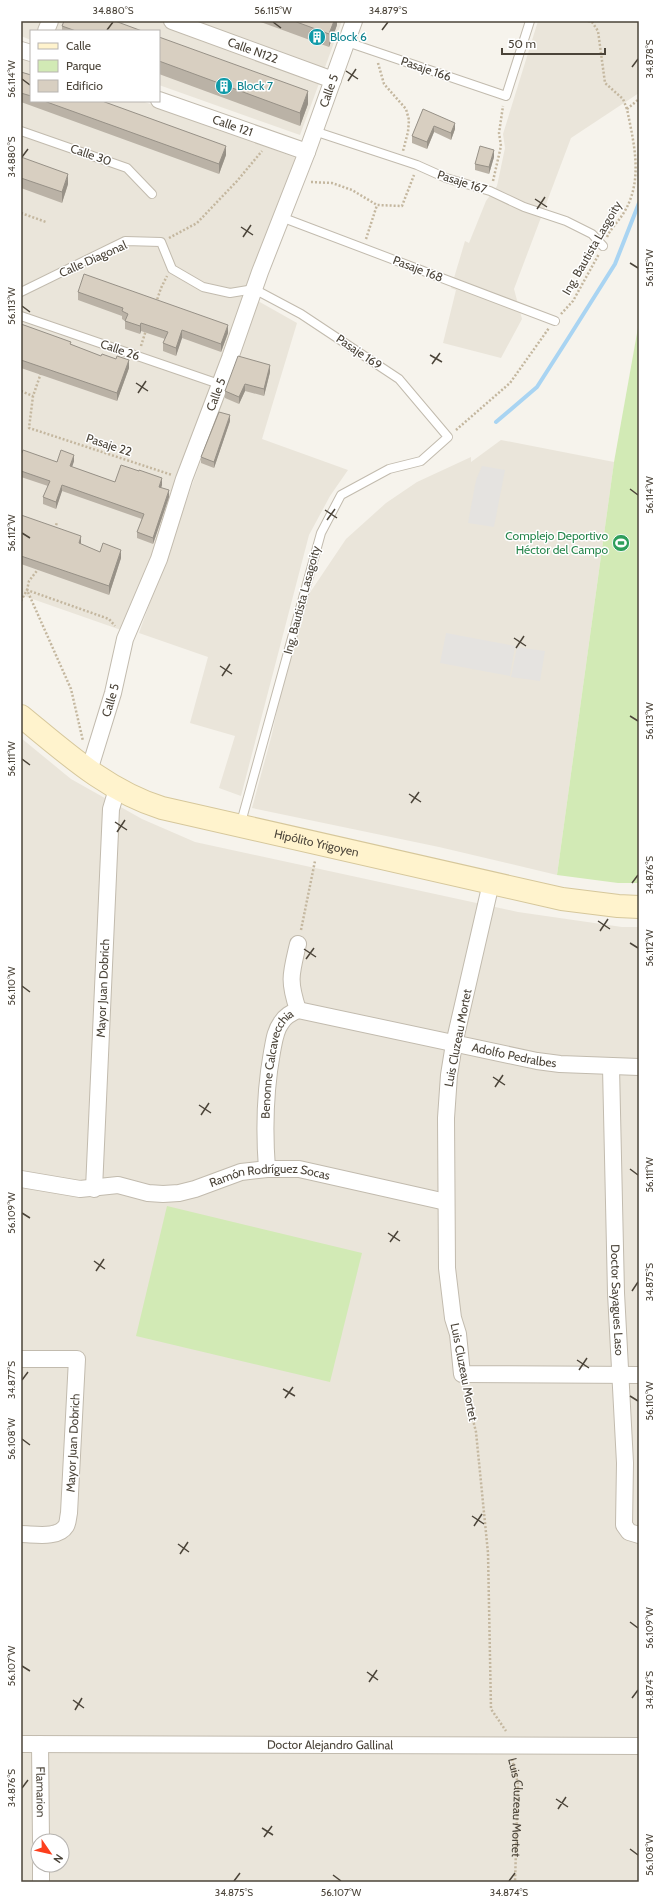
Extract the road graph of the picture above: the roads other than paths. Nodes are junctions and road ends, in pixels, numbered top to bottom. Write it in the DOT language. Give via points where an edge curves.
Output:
graph roads {
  1 [pos="172,21"];
  2 [pos="354,21"];
  3 [pos="530,21"];
  4 [pos="347,42"];
  5 [pos="333,80"];
  6 [pos="160,100"];
  7 [pos="21,131"];
  8 [pos="314,131"];
  9 [pos="307,152"];
  10 [pos="152,194"];
  11 [pos="281,218"];
  12 [pos="603,246"];
  13 [pos="254,289"];
  14 [pos="21,292"];
  15 [pos="21,316"];
  16 [pos="555,321"];
  17 [pos="219,384"];
  18 [pos="448,437"];
  19 [pos="21,716"];
  20 [pos="92,763"];
  21 [pos="117,789"];
  22 [pos="240,827"];
  23 [pos="491,883"];
  24 [pos="639,907"];
  25 [pos="298,944"];
  26 [pos="298,1010"];
  27 [pos="454,1044"];
  28 [pos="611,1066"];
  29 [pos="639,1067"];
  30 [pos="267,1169"];
  31 [pos="21,1179"];
  32 [pos="94,1189"];
  33 [pos="446,1202"];
  34 [pos="21,1359"];
  35 [pos="621,1375"];
  36 [pos="639,1375"];
  37 [pos="634,1533"];
  38 [pos="21,1534"];
  39 [pos="21,1744"];
  40 [pos="40,1744"];
  41 [pos="639,1746"];
  42 [pos="41,1833"];
  1 -- 5 [label="street, Calle N122"];
  2 -- 4 [label="street, Calle 5"];
  3 -- 4 [label="lane, Pasaje 166" via="506,96"];
  4 -- 5 [label="street, Calle 5"];
  5 -- 8 [label="street, Calle 5"];
  6 -- 9 [label="street, Calle 121"];
  7 -- 10 [label="lane, Calle 30" via="127,168"];
  8 -- 9 [label="street, Calle 5"];
  8 -- 12 [label="lane, Pasaje 167" via="490,191 524,207 566,221 592,234"];
  9 -- 11 [label="street, Calle 5"];
  11 -- 13 [label="street, Calle 5"];
  11 -- 16 [label="lane, Pasaje 168"];
  13 -- 14 [label="lane, Calle Diagonal" via="230,293 203,286 172,269 162,242 125,242"];
  13 -- 17 [label="street, Calle 5"];
  13 -- 18 [label="lane, Pasaje 169" via="301,314 398,379"];
  15 -- 17 [label="lane, Calle 26"];
  17 -- 20 [label="street, Calle 5" via="184,479 159,559 124,639 113,693"];
  18 -- 22 [label="lane, Ing. Bautista Lasagoity" via="421,461 388,469 341,495 321,533"];
  19 -- 20 [label="street, Hipólito Yrigoyen"];
  20 -- 21 [label="street, Hipólito Yrigoyen"];
  21 -- 22 [label="street, Hipólito Yrigoyen" via="135,799 162,808"];
  21 -- 32 [label="street, Mayor Juan Dobrich" via="112,809"];
  22 -- 23 [label="street, Hipólito Yrigoyen"];
  23 -- 24 [label="street, Hipólito Yrigoyen" via="592,904"];
  23 -- 27 [label="street, Luis Cluzeau Mortet"];
  25 -- 26 [label="street, Benonne Calcavecchia" via="291,974 291,990"];
  26 -- 27 [label="street, Adolfo Pedralbes"];
  26 -- 30 [label="street, Benonne Calcavecchia" via="281,1022 274,1040 265,1121"];
  27 -- 28 [label="street, Adolfo Pedralbes" via="537,1061"];
  27 -- 33 [label="street, Luis Cluzeau Mortet" via="446,1118"];
  28 -- 29 [label="street, Adolfo Pedralbes"];
  28 -- 35 [label="street, Doctor Sayagues Laso" via="616,1293"];
  30 -- 32 [label="street, Ramón Rodríguez Socas" via="242,1172 179,1193 148,1193 118,1185"];
  30 -- 33 [label="street, Ramón Rodríguez Socas" via="299,1169"];
  31 -- 32 [label="street, Ramón Rodríguez Socas" via="80,1190"];
  33 -- 35 [label="street, Luis Cluzeau Mortet" via="447,1268 462,1374"];
  34 -- 38 [label="street, Mayor Juan Dobrich" via="77,1360 69,1513 66,1526 60,1532 49,1534"];
  35 -- 36 [label="street"];
  35 -- 37 [label="street, Doctor Sayagues Laso" via="624,1525"];
  39 -- 40 [label="street, Doctor Alejandro Gallinal"];
  40 -- 41 [label="street, Doctor Alejandro Gallinal"];
  40 -- 42 [label="street, Flamarion"];
}
